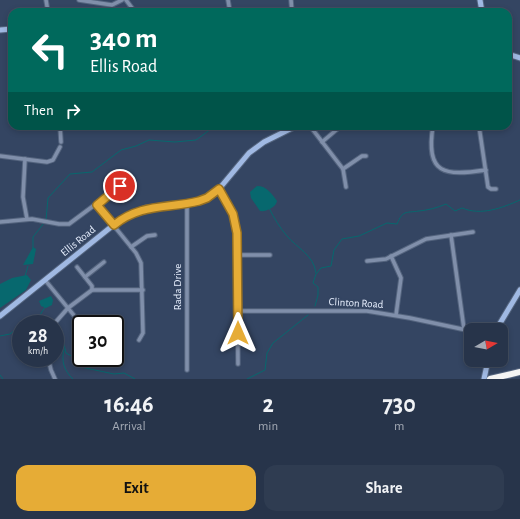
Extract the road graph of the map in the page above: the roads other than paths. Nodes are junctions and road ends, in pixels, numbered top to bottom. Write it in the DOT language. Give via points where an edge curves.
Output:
graph roads {
  1 [pos="79,0"];
  2 [pos="122,0"];
  3 [pos="60,130"];
  4 [pos="288,130"];
  5 [pos="313,130"];
  6 [pos="336,130"];
  7 [pos="433,130"];
  8 [pos="480,130"];
  9 [pos="61,142"];
  10 [pos="322,142"];
  11 [pos="60,147"];
  12 [pos="0,156"];
  13 [pos="366,156"];
  14 [pos="25,159"];
  15 [pos="343,169"];
  16 [pos="486,170"];
  17 [pos="125,185"];
  18 [pos="346,187"];
  19 [pos="219,189"];
  20 [pos="496,189"];
  21 [pos="187,204"];
  22 [pos="97,205"];
  23 [pos="27,220"];
  24 [pos="0,222"];
  25 [pos="114,225"];
  26 [pos="473,232"];
  27 [pos="155,235"];
  28 [pos="451,235"];
  29 [pos="131,247"];
  30 [pos="238,255"];
  31 [pos="270,255"];
  32 [pos="391,256"];
  33 [pos="367,261"];
  34 [pos="104,262"];
  35 [pos="77,267"];
  36 [pos="85,277"];
  37 [pos="45,280"];
  38 [pos="92,290"];
  39 [pos="143,290"];
  40 [pos="520,290"];
  41 [pos="68,308"];
  42 [pos="238,311"];
  43 [pos="62,315"];
  44 [pos="74,315"];
  45 [pos="396,315"];
  46 [pos="0,316"];
  47 [pos="500,323"];
  48 [pos="464,329"];
  49 [pos="139,340"];
  50 [pos="238,364"];
  51 [pos="50,367"];
  52 [pos="486,367"];
  53 [pos="187,370"];
  54 [pos="520,372"];
  55 [pos="56,379"];
  56 [pos="484,379"];
  57 [pos="490,379"];
  1 -- 2 [label="street" via="112,5"];
  3 -- 9 [label="street"];
  4 -- 19 [label="main road, Ellis Road" via="249,153"];
  5 -- 10 [label="street"];
  6 -- 10 [label="street"];
  7 -- 16 [label="street" via="431,153 439,167 456,174"];
  8 -- 16 [label="street"];
  10 -- 15 [label="street"];
  11 -- 14 [label="street" via="53,160 47,162"];
  12 -- 14 [label="street"];
  13 -- 15 [label="street"];
  14 -- 23 [label="street" via="23,196"];
  15 -- 18 [label="street"];
  16 -- 20 [label="street" via="488,187"];
  17 -- 22 [label="street" via="120,186"];
  19 -- 21 [label="main road, Ellis Road" via="207,198"];
  19 -- 30 [label="street" via="234,218"];
  21 -- 25 [label="main road, Ellis Road" via="146,208 132,213"];
  21 -- 53 [label="street, Rada Drive"];
  22 -- 23 [label="street" via="69,224"];
  22 -- 25 [label="street"];
  23 -- 24 [label="street"];
  25 -- 29 [label="street"];
  25 -- 37 [label="main road, Ellis Road"];
  26 -- 28 [label="street"];
  27 -- 29 [label="street" via="147,236"];
  28 -- 32 [label="street" via="426,239"];
  28 -- 48 [label="street"];
  29 -- 39 [label="street" via="141,264"];
  30 -- 31 [label="street"];
  30 -- 42 [label="street"];
  32 -- 33 [label="street" via="382,260"];
  32 -- 45 [label="street" via="401,281"];
  34 -- 36 [label="street"];
  35 -- 36 [label="street"];
  36 -- 38 [label="street"];
  37 -- 41 [label="street"];
  37 -- 46 [label="main road, Ellis Road"];
  38 -- 39 [label="street"];
  38 -- 41 [label="street"];
  39 -- 49 [label="street" via="143,332"];
  40 -- 47 [label="main road"];
  41 -- 43 [label="street"];
  41 -- 44 [label="street"];
  42 -- 45 [label="street, Clinton Road" via="342,310"];
  42 -- 50 [label="street"];
  45 -- 48 [label="street, Clinton Road"];
  51 -- 55 [label="street"];
  52 -- 56 [label="main road"];
  54 -- 57 [label="highway"];
}
